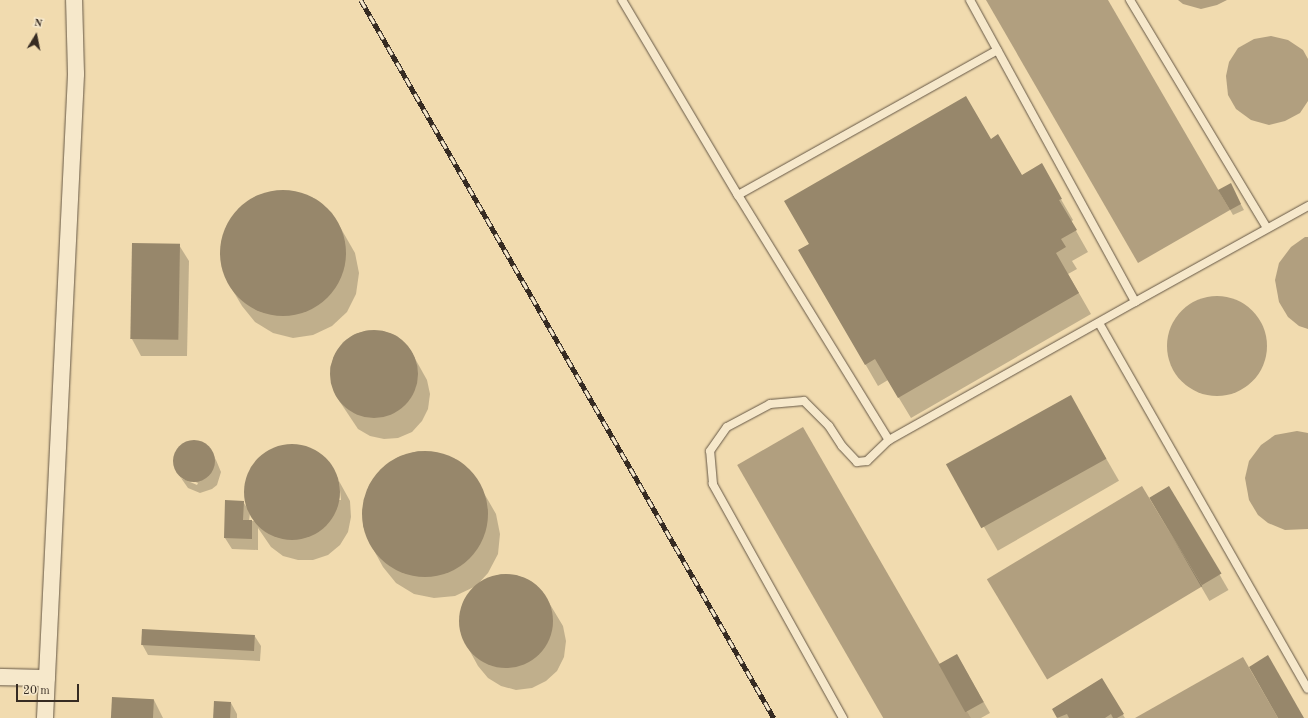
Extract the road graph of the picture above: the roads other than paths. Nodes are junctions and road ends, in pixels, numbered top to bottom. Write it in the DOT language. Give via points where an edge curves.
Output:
graph roads {
  1 [pos="74,0"];
  2 [pos="622,0"];
  3 [pos="970,0"];
  4 [pos="1130,0"];
  5 [pos="997,50"];
  6 [pos="738,195"];
  7 [pos="1308,206"];
  8 [pos="1267,228"];
  9 [pos="1135,302"];
  10 [pos="1099,322"];
  11 [pos="889,440"];
  12 [pos="0,677"];
  13 [pos="47,678"];
  14 [pos="1308,689"];
  15 [pos="45,718"];
  16 [pos="843,718"];
  1 -- 13 [label="street" via="76,74"];
  2 -- 6 [label="lane"];
  3 -- 5 [label="lane"];
  4 -- 8 [label="lane"];
  5 -- 6 [label="lane"];
  5 -- 9 [label="lane"];
  6 -- 11 [label="lane"];
  7 -- 8 [label="lane"];
  8 -- 9 [label="lane"];
  9 -- 10 [label="lane"];
  10 -- 11 [label="lane"];
  10 -- 14 [label="lane"];
  11 -- 16 [label="lane" via="867,461 858,462 842,446 829,426 804,401 770,404 727,427 710,451 713,484"];
  12 -- 13 [label="street"];
  13 -- 15 [label="street"];
}
